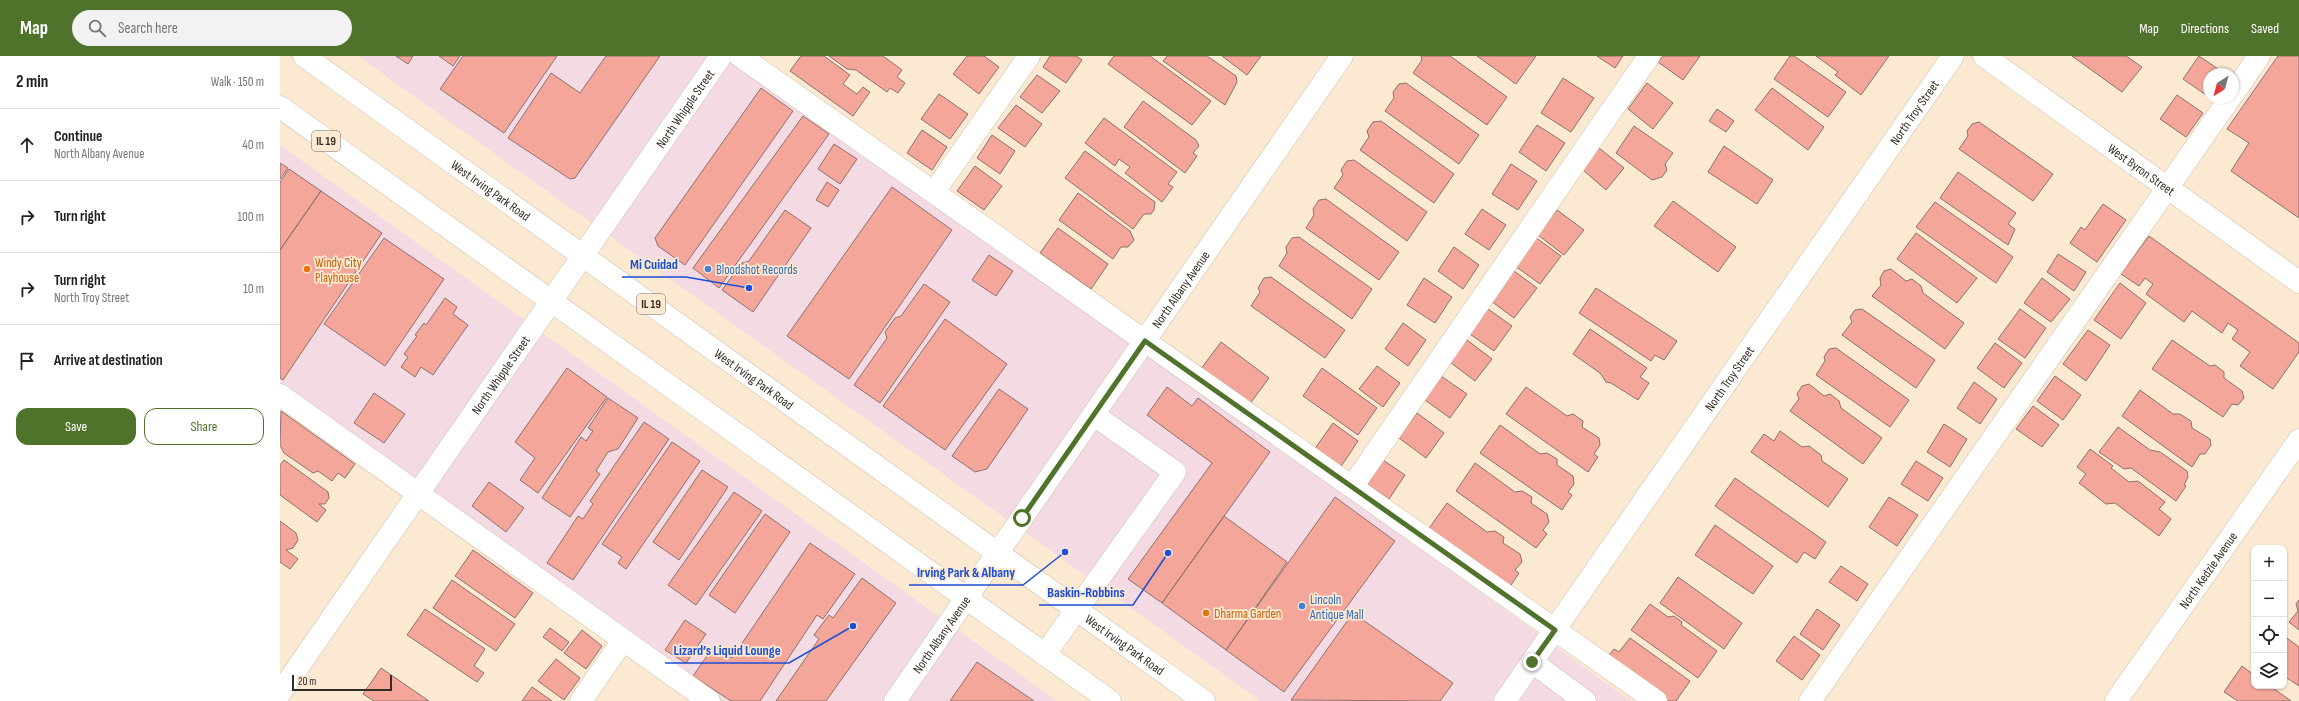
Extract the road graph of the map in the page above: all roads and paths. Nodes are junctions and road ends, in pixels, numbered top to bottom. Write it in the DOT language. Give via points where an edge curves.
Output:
graph roads {
  1 [pos="304,56"];
  2 [pos="721,56"];
  3 [pos="740,56"];
  4 [pos="1029,56"];
  5 [pos="1342,56"];
  6 [pos="1649,56"];
  7 [pos="1952,56"];
  8 [pos="1984,56"];
  9 [pos="2259,56"];
  10 [pos="2239,85"];
  11 [pos="2226,104"];
  12 [pos="280,107"];
  13 [pos="2168,188"];
  14 [pos="934,192"];
  15 [pos="582,255"];
  16 [pos="2299,282"];
  17 [pos="552,302"];
  18 [pos="1145,341"];
  19 [pos="280,395"];
  20 [pos="1094,415"];
  21 [pos="2299,440"];
  22 [pos="1352,487"];
  23 [pos="418,494"];
  24 [pos="998,553"];
  25 [pos="967,599"];
  26 [pos="1077,610"];
  27 [pos="1555,630"];
  28 [pos="623,640"];
  29 [pos="1045,654"];
  30 [pos="1532,662"];
  31 [pos="280,693"];
  32 [pos="1201,700"];
  33 [pos="581,701"];
  34 [pos="709,701"];
  35 [pos="895,701"];
  36 [pos="1110,701"];
  37 [pos="1505,701"];
  38 [pos="1585,701"];
  39 [pos="1656,701"];
  40 [pos="1810,701"];
  41 [pos="2116,701"];
  1 -- 15 [label="street, West Irving Park Road / IL 19"];
  2 -- 15 [label="street, North Whipple Street"];
  3 -- 14 [label="street"];
  4 -- 14 [label="street"];
  5 -- 18 [label="street, North Albany Avenue"];
  6 -- 22 [label="street"];
  7 -- 27 [label="street, North Troy Street"];
  8 -- 13 [label="street, West Byron Street"];
  9 -- 10 [label="street"];
  11 -- 13 [label="street"];
  12 -- 17 [label="street, IL 19"];
  13 -- 16 [label="street, West Byron Street"];
  13 -- 40 [label="street"];
  14 -- 18 [label="street"];
  15 -- 17 [label="street, North Whipple Street"];
  15 -- 24 [label="street, West Irving Park Road / IL 19"];
  17 -- 23 [label="street, North Whipple Street"];
  17 -- 25 [label="street, IL 19"];
  18 -- 20 [label="street, North Albany Avenue"];
  18 -- 22 [label="street"];
  19 -- 23 [label="street"];
  20 -- 24 [label="street, North Albany Avenue"];
  20 -- 26 [label="street" via="1175,472"];
  21 -- 41 [label="street, North Kedzie Avenue"];
  22 -- 27 [label="street"];
  23 -- 28 [label="street"];
  23 -- 31 [label="street, North Whipple Street"];
  24 -- 25 [label="street, North Albany Avenue"];
  24 -- 26 [label="street, West Irving Park Road / IL 19"];
  25 -- 29 [label="street, IL 19"];
  25 -- 35 [label="street, North Albany Avenue"];
  26 -- 29 [label="street"];
  26 -- 32 [label="street, West Irving Park Road / IL 19"];
  27 -- 30 [label="street, North Troy Street"];
  27 -- 39 [label="street"];
  28 -- 33 [label="street"];
  28 -- 34 [label="street"];
  29 -- 36 [label="street, IL 19"];
  30 -- 37 [label="street, North Troy Street"];
  30 -- 38 [label="street"];
}
